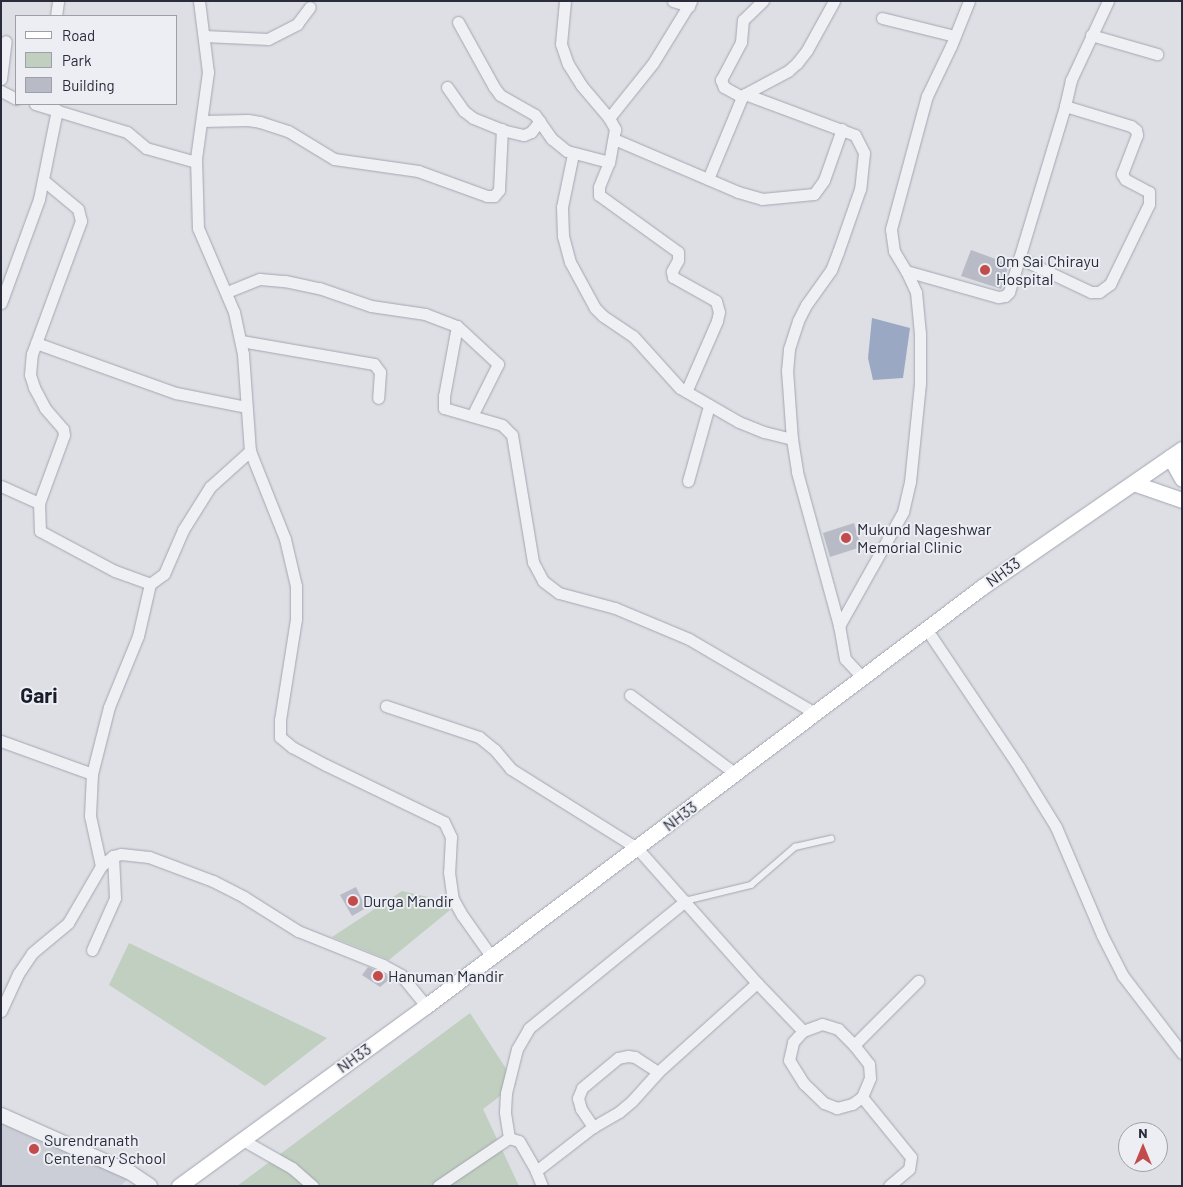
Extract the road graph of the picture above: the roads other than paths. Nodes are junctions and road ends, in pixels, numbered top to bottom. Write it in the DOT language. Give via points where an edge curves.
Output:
graph roads {
  1 [pos="58,1"];
  2 [pos="198,1"];
  3 [pos="565,1"];
  4 [pos="673,1"];
  5 [pos="763,1"];
  6 [pos="834,1"];
  7 [pos="969,1"];
  8 [pos="1108,1"];
  9 [pos="690,4"];
  10 [pos="310,7"];
  11 [pos="56,15"];
  12 [pos="882,18"];
  13 [pos="458,22"];
  14 [pos="1091,35"];
  15 [pos="204,36"];
  16 [pos="956,36"];
  17 [pos="8,41"];
  18 [pos="1157,54"];
  19 [pos="1,79"];
  20 [pos="447,87"];
  21 [pos="1,91"];
  22 [pos="743,95"];
  23 [pos="15,98"];
  24 [pos="42,105"];
  25 [pos="1066,106"];
  26 [pos="57,110"];
  27 [pos="608,118"];
  28 [pos="202,121"];
  29 [pos="540,121"];
  30 [pos="502,129"];
  31 [pos="842,129"];
  32 [pos="614,139"];
  33 [pos="573,154"];
  34 [pos="196,162"];
  35 [pos="608,162"];
  36 [pos="708,179"];
  37 [pos="43,180"];
  38 [pos="1019,258"];
  39 [pos="906,271"];
  40 [pos="227,292"];
  41 [pos="1,304"];
  42 [pos="457,326"];
  43 [pos="241,341"];
  44 [pos="36,343"];
  45 [pos="686,392"];
  46 [pos="378,398"];
  47 [pos="709,406"];
  48 [pos="246,407"];
  49 [pos="472,416"];
  50 [pos="792,439"];
  51 [pos="250,452"];
  52 [pos="1176,453"];
  53 [pos="1182,480"];
  54 [pos="688,481"];
  55 [pos="1134,483"];
  56 [pos="1,486"];
  57 [pos="1182,500"];
  58 [pos="39,503"];
  59 [pos="150,584"];
  60 [pos="839,626"];
  61 [pos="927,630"];
  62 [pos="862,678"];
  63 [pos="630,696"];
  64 [pos="386,706"];
  65 [pos="817,714"];
  66 [pos="1,742"];
  67 [pos="92,774"];
  68 [pos="736,774"];
  69 [pos="831,839"];
  70 [pos="637,848"];
  71 [pos="112,856"];
  72 [pos="101,866"];
  73 [pos="685,901"];
  74 [pos="92,950"];
  75 [pos="491,956"];
  76 [pos="918,981"];
  77 [pos="757,983"];
  78 [pos="426,1006"];
  79 [pos="1,1011"];
  80 [pos="803,1031"];
  81 [pos="854,1045"];
  82 [pos="1182,1053"];
  83 [pos="658,1072"];
  84 [pos="862,1097"];
  85 [pos="1,1115"];
  86 [pos="593,1126"];
  87 [pos="509,1138"];
  88 [pos="241,1139"];
  89 [pos="536,1171"];
  90 [pos="150,1186"];
  91 [pos="179,1186"];
  92 [pos="313,1186"];
  93 [pos="438,1186"];
  94 [pos="542,1186"];
  95 [pos="889,1186"];
  1 -- 11 [label="street"];
  2 -- 15 [label="street"];
  3 -- 27 [label="street" via="560,37 564,54 581,85"];
  4 -- 9 [label="street"];
  5 -- 22 [label="street" via="744,20 741,42 721,80 724,87"];
  6 -- 22 [label="street" via="797,63"];
  7 -- 16 [label="street"];
  8 -- 14 [label="street"];
  9 -- 27 [label="street" via="653,63"];
  10 -- 15 [label="street" via="297,24 268,39"];
  12 -- 16 [label="street"];
  13 -- 29 [label="street" via="494,87 509,102 528,110"];
  14 -- 18 [label="street"];
  14 -- 25 [label="street" via="1071,80"];
  15 -- 28 [label="street" via="208,72"];
  16 -- 39 [label="street" via="927,96 893,219 894,251"];
  17 -- 19 [label="street"];
  20 -- 30 [label="street" via="468,115"];
  21 -- 23 [label="street"];
  22 -- 31 [label="street"];
  22 -- 36 [label="street"];
  24 -- 26 [label="street"];
  25 -- 38 [label="street"];
  25 -- 38 [label="street" via="1136,130 1122,174 1149,192 1150,204 1110,284 1098,292 1091,292"];
  26 -- 34 [label="street" via="127,132 146,148"];
  26 -- 37 [label="street"];
  27 -- 32 [label="street" via="615,129"];
  28 -- 30 [label="street" via="260,122 288,131 334,159 418,171 487,196 494,196 500,190"];
  28 -- 34 [label="street"];
  29 -- 30 [label="street" via="524,135"];
  29 -- 33 [label="street" via="552,139"];
  31 -- 36 [label="street" via="824,180 814,194 762,200"];
  31 -- 50 [label="street" via="856,135 861,144 863,172 831,270 806,304 793,334 787,370"];
  32 -- 35 [label="street"];
  32 -- 36 [label="street"];
  33 -- 35 [label="street"];
  33 -- 45 [label="street" via="561,221 566,252 576,276 603,316 633,336 671,380"];
  34 -- 40 [label="street" via="198,228"];
  35 -- 45 [label="street" via="599,195 674,249 679,256 672,270 673,277 710,297 719,306 717,321"];
  37 -- 41 [label="street" via="34,215"];
  37 -- 44 [label="street" via="78,208 81,221"];
  38 -- 39 [label="street" via="1009,292 998,297"];
  39 -- 60 [label="street" via="916,292 920,334 920,383 910,482 898,525"];
  40 -- 42 [label="street" via="260,279 285,281 319,288 371,306 425,314"];
  40 -- 43 [label="street"];
  42 -- 49 [label="street" via="444,408"];
  42 -- 49 [label="street" via="498,364"];
  43 -- 46 [label="street" via="374,364 380,372"];
  43 -- 48 [label="street"];
  44 -- 48 [label="street" via="176,392"];
  44 -- 58 [label="street" via="30,366 34,387 44,408 63,429 64,435"];
  45 -- 47 [label="street"];
  47 -- 50 [label="street" via="753,428"];
  47 -- 54 [label="street"];
  48 -- 51 [label="street"];
  49 -- 65 [label="street" via="502,425 512,435 534,562 550,588 615,608 689,639"];
  50 -- 60 [label="street" via="800,485"];
  51 -- 59 [label="street" via="210,487 183,530 164,574"];
  51 -- 75 [label="street" via="285,539 296,586 296,619 280,737 326,765 444,822 451,837 448,872 453,899"];
  52 -- 53 [label="main road"];
  52 -- 55 [label="main road, NH33"];
  55 -- 57 [label="main road"];
  55 -- 61 [label="main road, NH33" via="1024,557"];
  56 -- 58 [label="street"];
  58 -- 59 [label="street" via="40,531 115,571"];
  59 -- 67 [label="street" via="138,636 109,707"];
  60 -- 62 [label="street" via="845,659"];
  61 -- 62 [label="main road, NH33"];
  61 -- 82 [label="street" via="1056,827 1123,976"];
  62 -- 65 [label="main road, NH33"];
  63 -- 68 [label="street"];
  64 -- 70 [label="street" via="479,737 511,769"];
  65 -- 68 [label="main road, NH33"];
  66 -- 67 [label="street"];
  67 -- 72 [label="street" via="90,816"];
  68 -- 70 [label="main road, NH33"];
  69 -- 73 [label="lane" via="794,847 751,884"];
  70 -- 73 [label="street"];
  70 -- 75 [label="main road, NH33"];
  71 -- 72 [label="street"];
  71 -- 74 [label="street" via="115,898"];
  71 -- 78 [label="street" via="149,857 213,881 298,931 384,965 401,975"];
  72 -- 79 [label="street" via="68,923 25,962"];
  73 -- 77 [label="street"];
  73 -- 87 [label="street" via="529,1028 518,1049 506,1093"];
  75 -- 78 [label="main road, NH33"];
  76 -- 81 [label="street"];
  77 -- 80 [label="street"];
  77 -- 83 [label="street"];
  78 -- 88 [label="main road, NH33"];
  80 -- 81 [label="street" via="822,1024 838,1030"];
  80 -- 84 [label="street" via="793,1042 789,1060 804,1084 824,1103 837,1108"];
  81 -- 84 [label="street" via="868,1064 870,1078"];
  83 -- 86 [label="street" via="632,1101"];
  83 -- 86 [label="street" via="628,1056 618,1058 600,1071 582,1088 578,1098 581,1109"];
  84 -- 95 [label="street" via="911,1157 909,1169"];
  85 -- 90 [label="street" via="131,1173"];
  86 -- 89 [label="street"];
  87 -- 89 [label="street" via="519,1141"];
  87 -- 93 [label="street"];
  88 -- 91 [label="main road, NH33"];
  88 -- 92 [label="street" via="292,1168"];
  89 -- 94 [label="street"];
}
